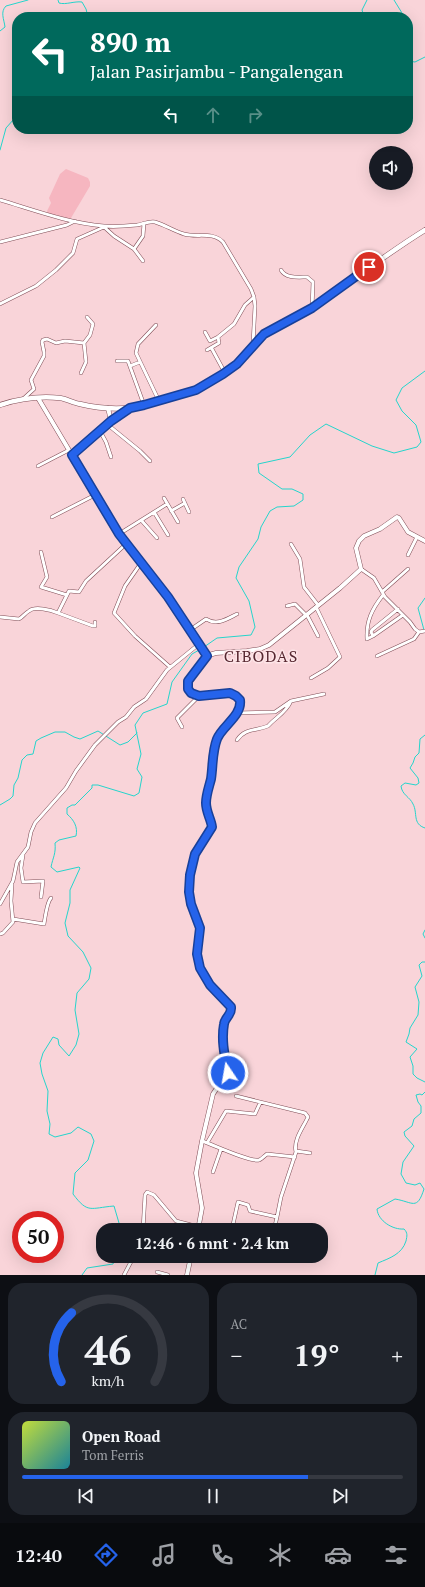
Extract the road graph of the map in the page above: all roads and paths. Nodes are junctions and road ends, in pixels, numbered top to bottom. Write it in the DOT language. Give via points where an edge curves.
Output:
graph roads {
  1 [pos="0,200"];
  2 [pos="75,221"];
  3 [pos="144,223"];
  4 [pos="103,226"];
  5 [pos="425,230"];
  6 [pos="0,242"];
  7 [pos="134,249"];
  8 [pos="143,261"];
  9 [pos="281,270"];
  10 [pos="254,297"];
  11 [pos="0,304"];
  12 [pos="312,308"];
  13 [pos="87,317"];
  14 [pos="156,325"];
  15 [pos="205,332"];
  16 [pos="218,337"];
  17 [pos="84,343"];
  18 [pos="253,345"];
  19 [pos="212,348"];
  20 [pos="207,350"];
  21 [pos="117,361"];
  22 [pos="140,362"];
  23 [pos="130,366"];
  24 [pos="81,373"];
  25 [pos="225,373"];
  26 [pos="38,398"];
  27 [pos="22,400"];
  28 [pos="159,401"];
  29 [pos="144,405"];
  30 [pos="0,406"];
  31 [pos="108,408"];
  32 [pos="130,408"];
  33 [pos="109,423"];
  34 [pos="100,431"];
  35 [pos="69,450"];
  36 [pos="72,455"];
  37 [pos="111,457"];
  38 [pos="150,461"];
  39 [pos="38,466"];
  40 [pos="95,495"];
  41 [pos="164,498"];
  42 [pos="182,499"];
  43 [pos="167,504"];
  44 [pos="185,504"];
  45 [pos="171,511"];
  46 [pos="154,512"];
  47 [pos="189,512"];
  48 [pos="52,517"];
  49 [pos="141,520"];
  50 [pos="178,522"];
  51 [pos="119,534"];
  52 [pos="168,535"];
  53 [pos="417,537"];
  54 [pos="157,538"];
  55 [pos="425,541"];
  56 [pos="126,544"];
  57 [pos="291,544"];
  58 [pos="41,552"];
  59 [pos="408,556"];
  60 [pos="141,563"];
  61 [pos="361,569"];
  62 [pos="408,569"];
  63 [pos="382,593"];
  64 [pos="67,595"];
  65 [pos="287,606"];
  66 [pos="317,606"];
  67 [pos="398,609"];
  68 [pos="58,613"];
  69 [pos="237,614"];
  70 [pos="307,615"];
  71 [pos="403,615"];
  72 [pos="0,616"];
  73 [pos="95,622"];
  74 [pos="190,630"];
  75 [pos="422,631"];
  76 [pos="318,636"];
  77 [pos="373,636"];
  78 [pos="200,644"];
  79 [pos="207,656"];
  80 [pos="377,656"];
  81 [pos="168,665"];
  82 [pos="311,678"];
  83 [pos="324,694"];
  84 [pos="199,696"];
  85 [pos="290,701"];
  86 [pos="237,713"];
  87 [pos="182,726"];
  88 [pos="237,740"];
  89 [pos="23,854"];
  90 [pos="12,881"];
  91 [pos="41,897"];
  92 [pos="51,898"];
  93 [pos="0,904"];
  94 [pos="13,919"];
  95 [pos="0,934"];
  96 [pos="236,1096"];
  97 [pos="260,1103"];
  98 [pos="202,1141"];
  99 [pos="206,1143"];
  100 [pos="221,1149"];
  101 [pos="296,1151"];
  102 [pos="310,1153"];
  103 [pos="295,1157"];
  104 [pos="213,1172"];
  105 [pos="277,1217"];
  106 [pos="143,1223"];
  107 [pos="182,1223"];
  108 [pos="199,1223"];
  109 [pos="233,1223"];
  110 [pos="276,1223"];
  111 [pos="130,1263"];
  112 [pos="190,1263"];
  113 [pos="157,1272"];
  114 [pos="124,1275"];
  115 [pos="168,1275"];
  116 [pos="187,1275"];
  1 -- 2 [label="street"];
  2 -- 4 [label="street"];
  2 -- 6 [label="street"];
  3 -- 4 [label="street"];
  3 -- 7 [label="street" via="143,236"];
  3 -- 10 [label="street" via="155,222 184,234 204,235 221,240 252,289"];
  4 -- 7 [label="street"];
  4 -- 11 [label="street" via="76,239 71,256 40,284"];
  5 -- 12 [label="highway"];
  7 -- 8 [label="street"];
  9 -- 12 [label="street" via="296,277 307,277 313,282"];
  10 -- 16 [label="street" via="245,305 234,324"];
  10 -- 18 [label="street"];
  12 -- 18 [label="highway" via="270,330"];
  13 -- 17 [label="street" via="93,324"];
  14 -- 22 [label="street" via="137,346 136,353"];
  15 -- 16 [label="street" via="210,341"];
  16 -- 19 [label="street" via="219,343"];
  17 -- 24 [label="street" via="86,362"];
  17 -- 27 [label="street" via="42,340 44,356 31,380 34,389"];
  18 -- 25 [label="highway" via="237,364"];
  19 -- 20 [label="street"];
  19 -- 25 [label="street"];
  21 -- 23 [label="street" via="126,361"];
  22 -- 23 [label="street"];
  22 -- 28 [label="street"];
  23 -- 29 [label="street"];
  25 -- 28 [label="highway" via="196,390"];
  26 -- 27 [label="highway"];
  26 -- 31 [label="highway" via="60,398 78,404"];
  26 -- 35 [label="main road"];
  27 -- 30 [label="highway"];
  28 -- 29 [label="highway"];
  29 -- 32 [label="highway"];
  31 -- 32 [label="highway"];
  31 -- 33 [label="main road"];
  32 -- 33 [label="main road"];
  33 -- 34 [label="main road"];
  33 -- 38 [label="street"];
  34 -- 36 [label="main road"];
  34 -- 37 [label="street"];
  35 -- 36 [label="main road"];
  35 -- 39 [label="street"];
  36 -- 40 [label="main road"];
  40 -- 48 [label="street"];
  40 -- 51 [label="main road"];
  41 -- 43 [label="street"];
  42 -- 44 [label="street"];
  43 -- 45 [label="street"];
  43 -- 46 [label="street"];
  44 -- 45 [label="street"];
  44 -- 47 [label="street"];
  45 -- 50 [label="street"];
  46 -- 49 [label="street"];
  46 -- 52 [label="street"];
  49 -- 51 [label="street"];
  49 -- 54 [label="street"];
  51 -- 56 [label="main road"];
  53 -- 55 [label="main road"];
  53 -- 59 [label="street"];
  53 -- 61 [label="main road" via="408,532 397,517 386,526 361,538 357,544"];
  56 -- 60 [label="main road"];
  56 -- 64 [label="street" via="86,581 79,592 70,590"];
  57 -- 66 [label="street" via="300,559 304,586"];
  58 -- 64 [label="street" via="47,577 41,587"];
  60 -- 74 [label="main road"];
  60 -- 81 [label="street" via="125,586 114,613 135,636"];
  61 -- 63 [label="street" via="375,580"];
  61 -- 66 [label="main road"];
  62 -- 63 [label="street"];
  63 -- 67 [label="street"];
  63 -- 77 [label="street" via="369,618 367,639"];
  64 -- 68 [label="street"];
  65 -- 70 [label="street" via="296,604"];
  66 -- 70 [label="main road"];
  66 -- 82 [label="street" via="340,657"];
  67 -- 71 [label="street"];
  67 -- 77 [label="street" via="371,631"];
  68 -- 72 [label="street" via="34,609 19,619"];
  68 -- 73 [label="street" via="93,626"];
  69 -- 74 [label="street" via="221,622 206,619"];
  70 -- 76 [label="street"];
  70 -- 79 [label="main road" via="269,645 260,649"];
  71 -- 75 [label="street"];
  71 -- 77 [label="street"];
  74 -- 78 [label="main road"];
  75 -- 80 [label="street" via="414,639"];
  78 -- 79 [label="main road"];
  78 -- 81 [label="street"];
  79 -- 84 [label="main road" via="188,681 188,689"];
  81 -- 89 [label="street" via="145,700 95,745 66,788 35,823 30,844"];
  83 -- 85 [label="street"];
  84 -- 86 [label="main road" via="233,694 240,700"];
  84 -- 87 [label="street" via="177,718"];
  85 -- 86 [label="street" via="275,712"];
  85 -- 88 [label="street" via="285,711 268,726 248,730"];
  86 -- 98 [label="main road" via="216,743 206,804 212,827 195,854 189,884 190,900 200,928 198,964 207,980 232,1008 224,1023 223,1034 228,1077 214,1094"];
  89 -- 90 [label="street" via="16,865"];
  89 -- 91 [label="street" via="21,868 24,882 43,881"];
  90 -- 93 [label="street"];
  90 -- 94 [label="street"];
  92 -- 94 [label="street" via="48,901 44,924"];
  94 -- 95 [label="street" via="4,933"];
  96 -- 97 [label="street"];
  97 -- 99 [label="street" via="255,1114 226,1111"];
  97 -- 101 [label="street" via="308,1115 298,1137"];
  98 -- 99 [label="street"];
  98 -- 108 [label="main road" via="196,1173 202,1208"];
  99 -- 100 [label="street"];
  100 -- 103 [label="street" via="257,1160 266,1154"];
  100 -- 104 [label="street"];
  101 -- 102 [label="street"];
  101 -- 103 [label="street"];
  103 -- 105 [label="street"];
  105 -- 109 [label="street" via="250,1211 249,1205 238,1202"];
  105 -- 110 [label="street"];
  106 -- 107 [label="street" via="147,1192 154,1195 176,1222"];
  111 -- 114 [label="street"];
  112 -- 116 [label="main road"];
  113 -- 115 [label="street"];
}
